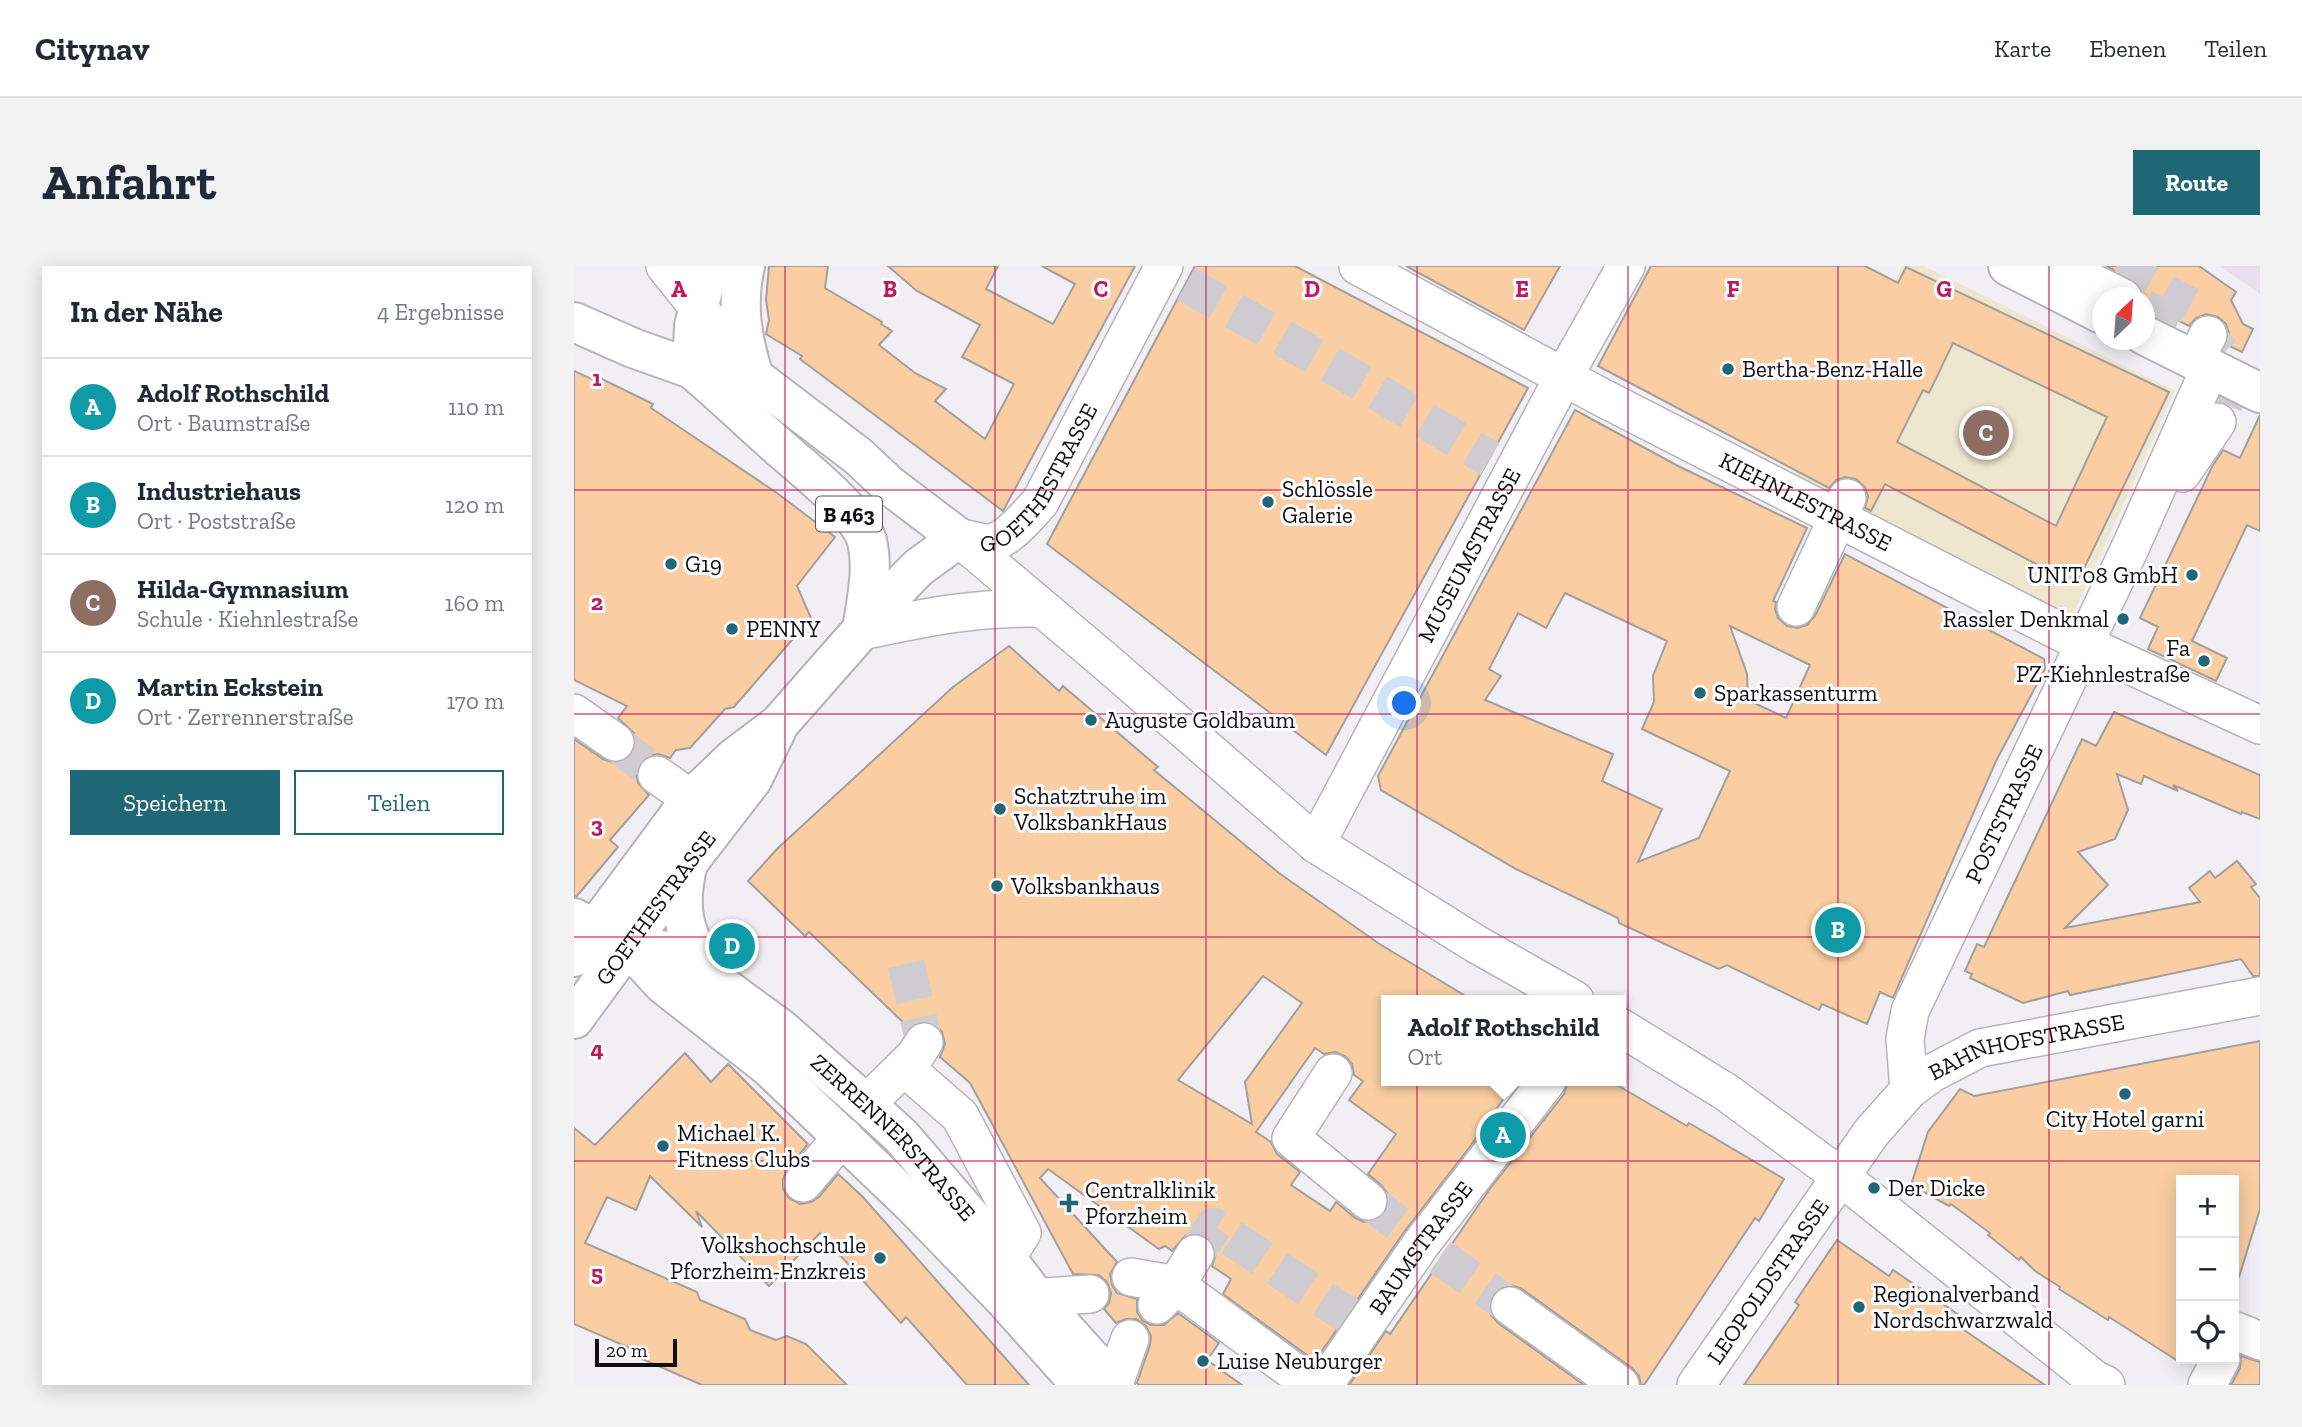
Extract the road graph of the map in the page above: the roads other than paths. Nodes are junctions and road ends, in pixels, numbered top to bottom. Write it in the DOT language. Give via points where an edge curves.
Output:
graph roads {
  1 [pos="665,266"];
  2 [pos="709,266"];
  3 [pos="745,266"];
  4 [pos="1358,266"];
  5 [pos="1625,266"];
  6 [pos="2008,266"];
  7 [pos="2059,266"];
  8 [pos="1170,274"];
  9 [pos="2101,287"];
  10 [pos="698,307"];
  11 [pos="2092,309"];
  12 [pos="574,321"];
  13 [pos="2155,339"];
  14 [pos="2204,355"];
  15 [pos="692,369"];
  16 [pos="1564,376"];
  17 [pos="754,377"];
  18 [pos="2260,393"];
  19 [pos="2217,422"];
  20 [pos="760,429"];
  21 [pos="889,485"];
  22 [pos="1843,508"];
  23 [pos="959,538"];
  24 [pos="2131,546"];
  25 [pos="1796,607"];
  26 [pos="1042,608"];
  27 [pos="862,631"];
  28 [pos="2084,644"];
  29 [pos="779,724"];
  30 [pos="2260,725"];
  31 [pos="657,775"];
  32 [pos="691,799"];
  33 [pos="1316,844"];
  34 [pos="688,863"];
  35 [pos="581,935"];
  36 [pos="628,946"];
  37 [pos="715,981"];
  38 [pos="1565,995"];
  39 [pos="2260,996"];
  40 [pos="574,1019"];
  41 [pos="1626,1031"];
  42 [pos="1333,1073"];
  43 [pos="1543,1086"];
  44 [pos="1909,1090"];
  45 [pos="866,1104"];
  46 [pos="843,1136"];
  47 [pos="1841,1177"];
  48 [pos="803,1183"];
  49 [pos="1368,1201"];
  50 [pos="1195,1254"];
  51 [pos="1132,1277"];
  52 [pos="1008,1284"];
  53 [pos="1090,1294"];
  54 [pos="1167,1295"];
  55 [pos="1510,1306"];
  56 [pos="2239,1332"];
  57 [pos="1130,1339"];
  58 [pos="2260,1341"];
  59 [pos="2218,1364"];
  60 [pos="2097,1383"];
  61 [pos="1103,1384"];
  62 [pos="1312,1385"];
  63 [pos="1324,1385"];
  64 [pos="1620,1385"];
  65 [pos="1696,1385"];
  66 [pos="2207,1385"];
  1 -- 10 [label="street"];
  2 -- 10 [label="main road"];
  3 -- 17 [label="main road" via="740,318"];
  4 -- 16 [label="street, KIEHNLESTRASSE"];
  5 -- 16 [label="street, MUSEUMSTRASSE"];
  6 -- 11 [label="main road"];
  7 -- 9 [label="street"];
  8 -- 23 [label="street, GOETHESTRASSE" via="1040,502 1008,534 990,543"];
  10 -- 15 [label="main road"];
  10 -- 17 [label="street"];
  12 -- 15 [label="main road"];
  13 -- 14 [label="main road"];
  14 -- 18 [label="main road"];
  14 -- 24 [label="street, POSTSTRASSE"];
  15 -- 17 [label="main road"];
  15 -- 20 [label="main road, B 463"];
  16 -- 22 [label="street, KIEHNLESTRASSE"];
  16 -- 33 [label="street, MUSEUMSTRASSE" via="1502,465"];
  17 -- 21 [label="main road, B 463"];
  19 -- 24 [label="street, POSTSTRASSE"];
  20 -- 21 [label="main road, B 463"];
  20 -- 27 [label="main road, B 463" via="832,494 866,538 869,574"];
  21 -- 23 [label="main road, B 463"];
  22 -- 25 [label="street"];
  22 -- 28 [label="street, KIEHNLESTRASSE"];
  23 -- 26 [label="street"];
  23 -- 27 [label="main road, GOETHESTRASSE" via="912,575"];
  24 -- 28 [label="street, POSTSTRASSE"];
  26 -- 27 [label="street" via="959,611"];
  26 -- 33 [label="street"];
  27 -- 29 [label="main road, GOETHESTRASSE"];
  28 -- 30 [label="street, KIEHNLESTRASSE"];
  28 -- 44 [label="street, POSTSTRASSE" via="1910,1011 1905,1039"];
  29 -- 32 [label="main road, GOETHESTRASSE"];
  29 -- 34 [label="main road, GOETHESTRASSE" via="752,780"];
  31 -- 32 [label="street"];
  32 -- 35 [label="main road, GOETHESTRASSE"];
  33 -- 38 [label="street"];
  34 -- 36 [label="main road, GOETHESTRASSE"];
  34 -- 37 [label="main road" via="681,905 684,923"];
  35 -- 36 [label="main road, ZERRENNERSTRASSE"];
  36 -- 37 [label="main road, ZERRENNERSTRASSE" via="683,958"];
  36 -- 40 [label="main road, GOETHESTRASSE"];
  36 -- 46 [label="main road, ZERRENNERSTRASSE" via="664,985 769,1067"];
  37 -- 45 [label="main road, ZERRENNERSTRASSE"];
  39 -- 44 [label="street, BAHNHOFSTRASSE" via="1980,1048"];
  41 -- 47 [label="street" via="1726,1092"];
  42 -- 49 [label="street" via="1291,1138"];
  43 -- 63 [label="street, BAUMSTRASSE" via="1424,1245 1357,1322"];
  44 -- 47 [label="street, BAHNHOFSTRASSE"];
  45 -- 52 [label="main road, ZERRENNERSTRASSE" via="901,1136"];
  45 -- 52 [label="street" via="914,1055 960,1116 1023,1233"];
  46 -- 48 [label="street"];
  46 -- 52 [label="main road, ZERRENNERSTRASSE" via="913,1205"];
  47 -- 60 [label="street"];
  47 -- 65 [label="street, LEOPOLDSTRASSE"];
  50 -- 54 [label="street"];
  51 -- 54 [label="street"];
  52 -- 53 [label="street" via="1071,1297"];
  52 -- 61 [label="main road, ZERRENNERSTRASSE"];
  54 -- 62 [label="street"];
  55 -- 64 [label="street"];
  56 -- 58 [label="street"];
  57 -- 61 [label="street"];
  59 -- 66 [label="street"];
}
